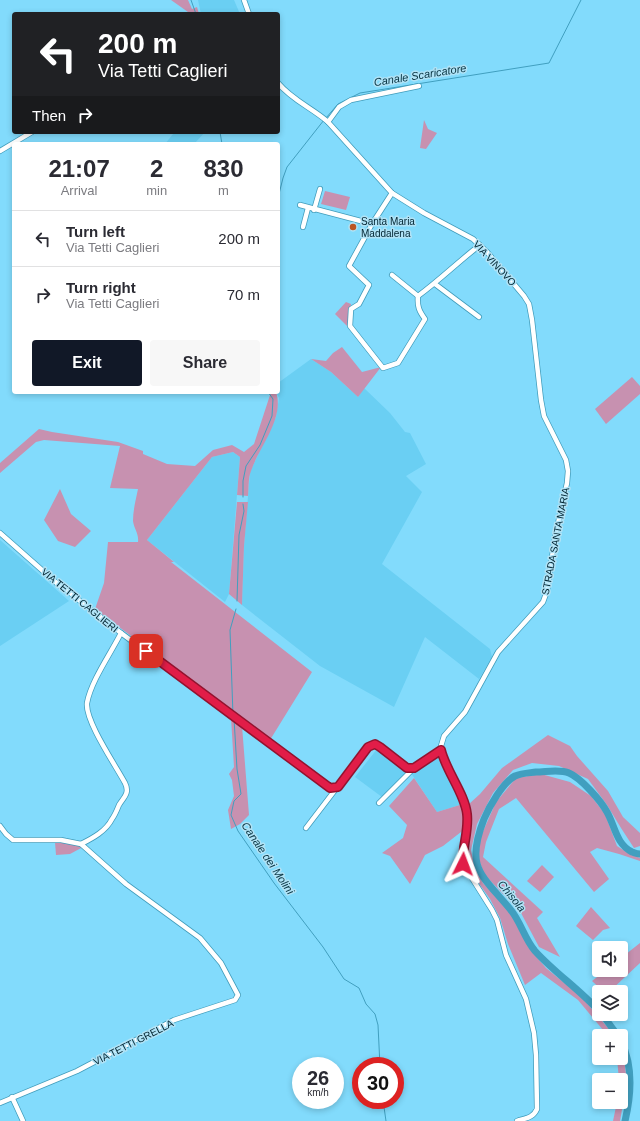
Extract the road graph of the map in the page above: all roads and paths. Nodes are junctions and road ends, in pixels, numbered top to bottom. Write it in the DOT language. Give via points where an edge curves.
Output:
graph roads {
  1 [pos="244,0"];
  2 [pos="248,12"];
  3 [pos="280,85"];
  4 [pos="419,86"];
  5 [pos="327,122"];
  6 [pos="29,134"];
  7 [pos="15,142"];
  8 [pos="12,144"];
  9 [pos="0,151"];
  10 [pos="320,189"];
  11 [pos="392,193"];
  12 [pos="300,206"];
  13 [pos="308,208"];
  14 [pos="314,210"];
  15 [pos="372,224"];
  16 [pos="303,227"];
  17 [pos="480,245"];
  18 [pos="392,275"];
  19 [pos="435,284"];
  20 [pos="418,296"];
  21 [pos="529,304"];
  22 [pos="479,317"];
  23 [pos="0,533"];
  24 [pos="121,633"];
  25 [pos="441,750"];
  26 [pos="414,768"];
  27 [pos="338,787"];
  28 [pos="379,803"];
  29 [pos="0,826"];
  30 [pos="306,828"];
  31 [pos="81,844"];
  32 [pos="12,1097"];
  33 [pos="0,1103"];
  34 [pos="23,1121"];
  35 [pos="517,1121"];
  1 -- 2 [label="street"];
  3 -- 5 [label="street, VIA VINOVO"];
  4 -- 5 [label="street" via="352,100 338,107"];
  5 -- 11 [label="street, VIA VINOVO"];
  6 -- 7 [label="street"];
  8 -- 9 [label="street"];
  10 -- 14 [label="street"];
  11 -- 15 [label="street"];
  11 -- 17 [label="street, VIA VINOVO"];
  12 -- 13 [label="street"];
  13 -- 14 [label="street"];
  13 -- 16 [label="street"];
  14 -- 15 [label="street"];
  15 -- 20 [label="street" via="349,265 369,285 359,304 352,309 350,326 383,368 398,363 425,319 417,304"];
  17 -- 19 [label="street"];
  17 -- 21 [label="street, VIA VINOVO"];
  18 -- 20 [label="street"];
  19 -- 20 [label="street"];
  19 -- 22 [label="street"];
  21 -- 25 [label="street, STRADA SANTA MARIA" via="544,416 566,460 568,471 547,591 542,602 498,652 465,712 444,736"];
  23 -- 24 [label="street, VIA TETTI CAGLIERI" via="60,586"];
  24 -- 27 [label="street, VIA TETTI CAGLIERI" via="330,788"];
  24 -- 31 [label="street" via="91,688 87,704 88,715 125,783 127,793 112,821 98,834"];
  25 -- 26 [label="street"];
  25 -- 35 [label="street" via="468,814 463,864 497,920 506,955 526,999 534,1033 537,1109 533,1116"];
  26 -- 27 [label="street" via="407,768 375,744 368,747"];
  26 -- 28 [label="street"];
  27 -- 30 [label="street"];
  29 -- 31 [label="street" via="13,840 61,840"];
  31 -- 32 [label="street, VIA TETTI GRELLA" via="126,884 203,942 221,963 238,992 238,997 236,1000 174,1020 77,1071"];
  32 -- 33 [label="street, VIA TETTI GRELLA"];
  32 -- 34 [label="street"];
}
